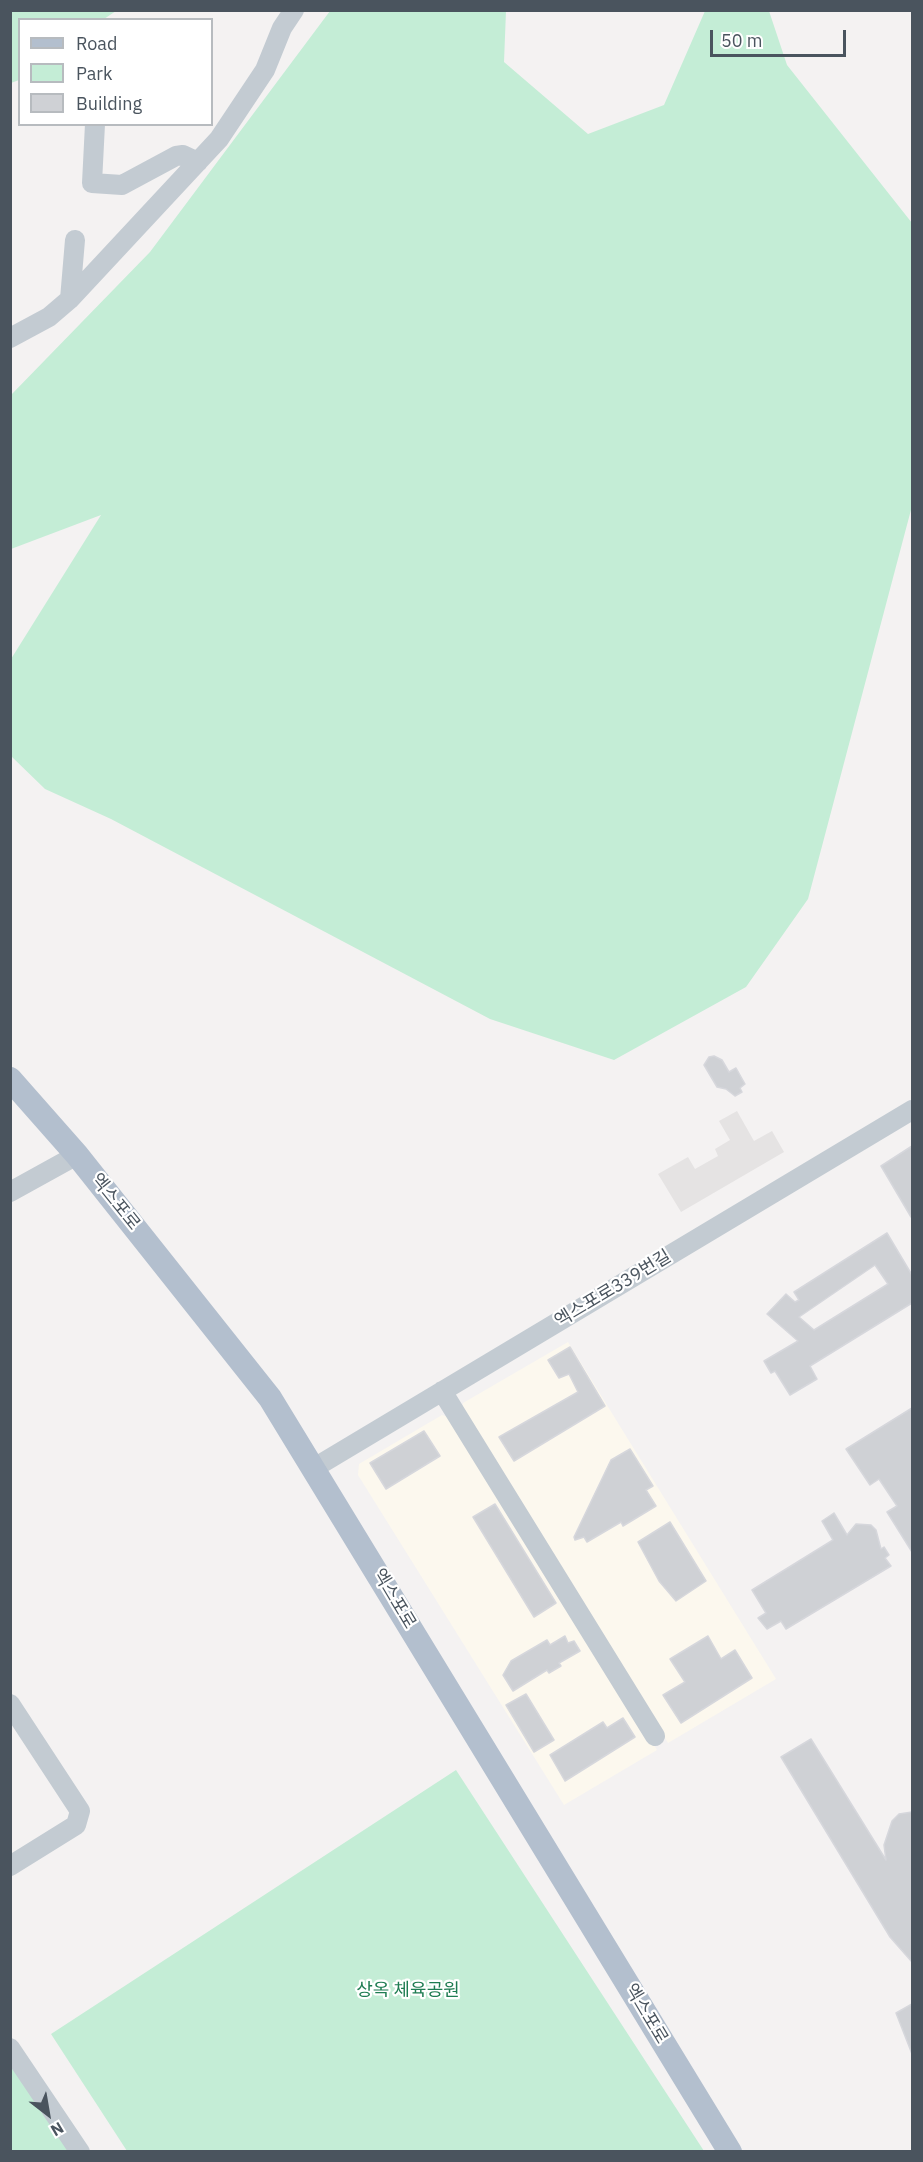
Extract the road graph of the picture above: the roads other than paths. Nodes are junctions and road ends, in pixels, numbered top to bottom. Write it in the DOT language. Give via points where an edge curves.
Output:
graph roads {
  1 [pos="294,10"];
  2 [pos="95,126"];
  3 [pos="198,162"];
  4 [pos="75,240"];
  5 [pos="70,299"];
  6 [pos="10,338"];
  7 [pos="10,1079"];
  8 [pos="912,1110"];
  9 [pos="77,1155"];
  10 [pos="10,1192"];
  11 [pos="442,1391"];
  12 [pos="314,1468"];
  13 [pos="10,1704"];
  14 [pos="655,1736"];
  15 [pos="10,1866"];
  16 [pos="10,2048"];
  17 [pos="80,2151"];
  18 [pos="730,2151"];
  1 -- 3 [label="street" via="265,70 219,139"];
  2 -- 3 [label="street" via="92,183 122,185 177,156"];
  3 -- 5 [label="street"];
  4 -- 5 [label="street"];
  5 -- 6 [label="street" via="49,317"];
  7 -- 9 [label="main road, 엑스포로"];
  8 -- 11 [label="street, 엑스포로339번길"];
  9 -- 10 [label="street"];
  9 -- 12 [label="main road, 엑스포로" via="270,1398"];
  11 -- 12 [label="street, 엑스포로339번길"];
  11 -- 14 [label="street"];
  12 -- 18 [label="main road, 엑스포로"];
  13 -- 15 [label="street" via="80,1811 76,1825"];
  16 -- 17 [label="street"];
}
